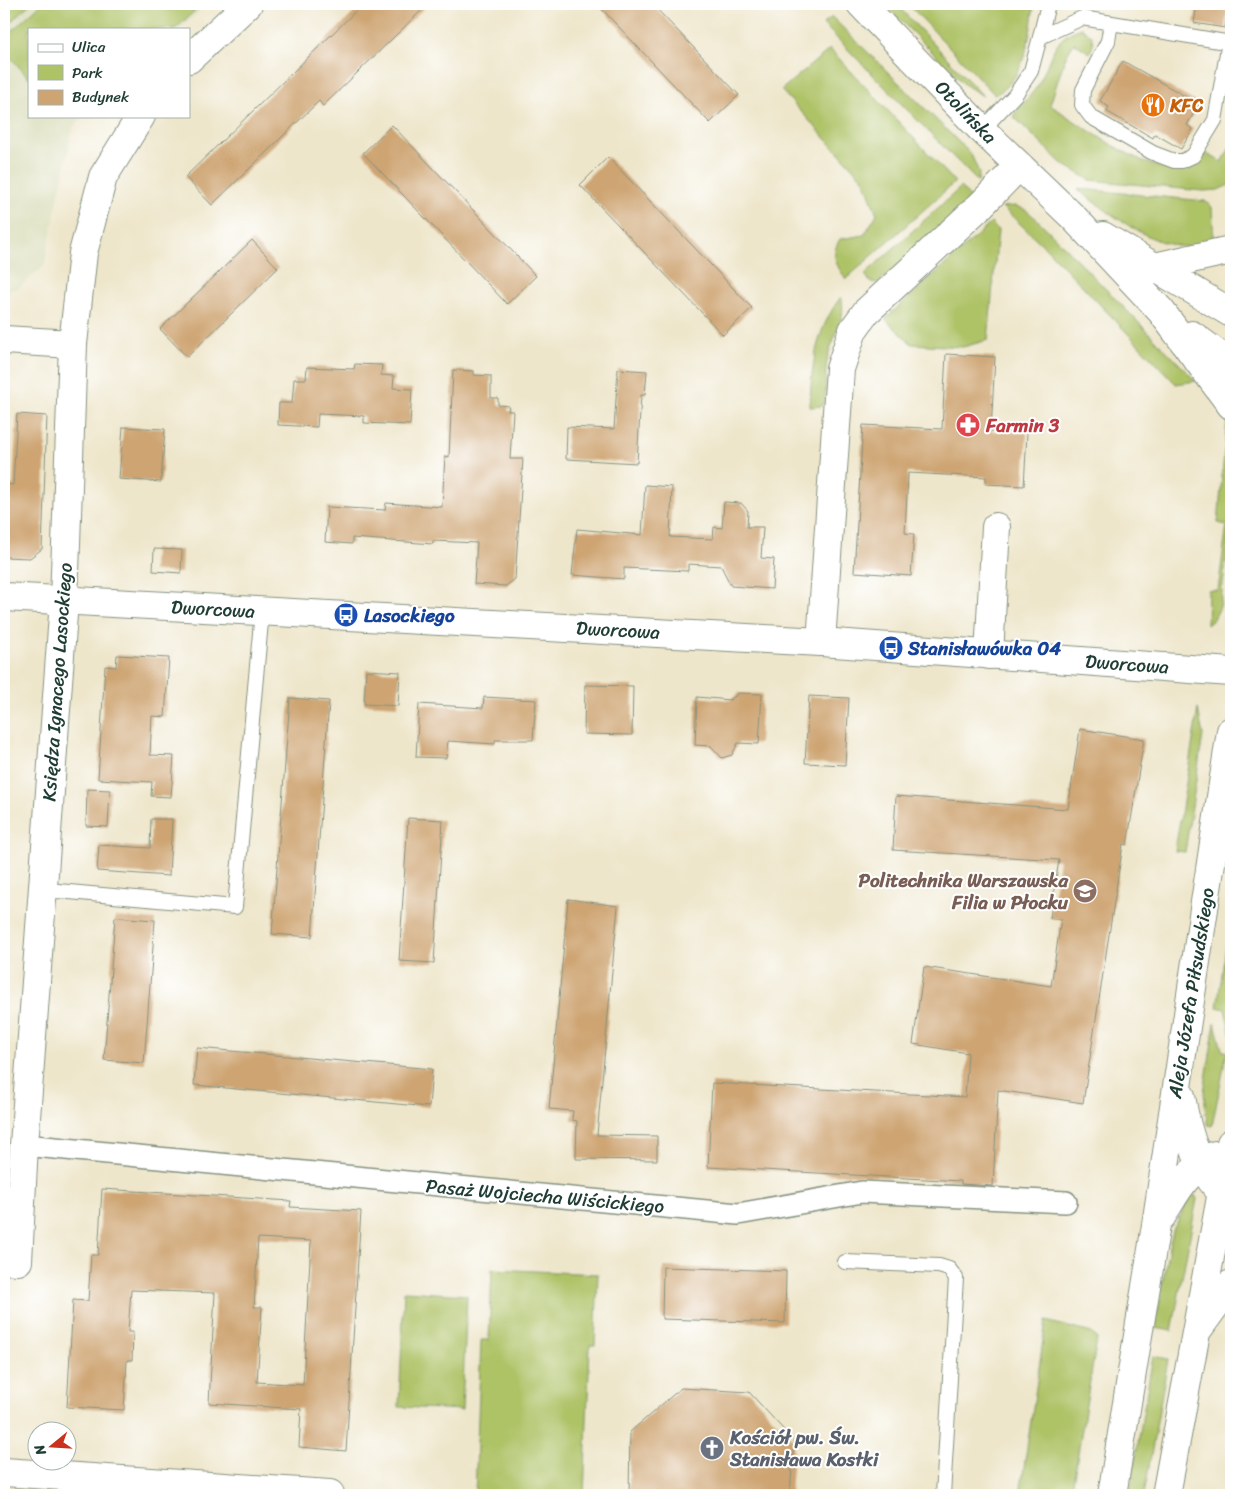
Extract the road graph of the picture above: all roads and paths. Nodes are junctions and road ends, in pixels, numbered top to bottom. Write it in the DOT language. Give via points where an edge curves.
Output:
graph roads {
  1 [pos="248,4"];
  2 [pos="861,4"];
  3 [pos="1048,4"];
  4 [pos="1111,23"];
  5 [pos="1040,37"];
  6 [pos="1230,42"];
  7 [pos="190,58"];
  8 [pos="139,118"];
  9 [pos="982,130"];
  10 [pos="1019,166"];
  11 [pos="1074,218"];
  12 [pos="1231,250"];
  13 [pos="1155,267"];
  14 [pos="1161,311"];
  15 [pos="1231,313"];
  16 [pos="4,340"];
  17 [pos="73,344"];
  18 [pos="1231,364"];
  19 [pos="1231,405"];
  20 [pos="996,527"];
  21 [pos="4,597"];
  22 [pos="64,601"];
  23 [pos="262,611"];
  24 [pos="821,642"];
  25 [pos="989,655"];
  26 [pos="1231,672"];
  27 [pos="1231,731"];
  28 [pos="42,892"];
  29 [pos="1178,1082"];
  30 [pos="24,1145"];
  31 [pos="1231,1145"];
  32 [pos="1200,1163"];
  33 [pos="1226,1197"];
  34 [pos="1066,1202"];
  35 [pos="1156,1225"];
  36 [pos="11,1261"];
  37 [pos="845,1262"];
  38 [pos="1231,1284"];
  39 [pos="1194,1344"];
  40 [pos="4,1472"];
  41 [pos="330,1494"];
  42 [pos="943,1495"];
  43 [pos="1112,1495"];
  44 [pos="1166,1495"];
  1 -- 7 [label="street"];
  2 -- 9 [label="street, Otolińska"];
  3 -- 5 [label="lane"];
  4 -- 5 [label="lane" via="1082,18"];
  4 -- 6 [label="lane"];
  4 -- 6 [label="lane" via="1108,41 1083,90 1082,105 1091,117 1153,154 1174,161 1182,162 1193,156 1215,120"];
  5 -- 9 [label="lane" via="1031,72 1015,95"];
  8 -- 17 [label="street, Księdza Ignacego Lasockiego" via="103,177 83,253"];
  9 -- 10 [label="street, Otolińska"];
  10 -- 11 [label="street, Otolińska"];
  10 -- 24 [label="street" via="866,312 846,346 838,393"];
  11 -- 13 [label="street, Otolińska"];
  11 -- 14 [label="street, Otolińska"];
  12 -- 13 [label="street"];
  13 -- 15 [label="street, Otolińska"];
  14 -- 18 [label="street, Otolińska"];
  14 -- 19 [label="street, Otolińska"];
  16 -- 17 [label="street"];
  17 -- 22 [label="street, Księdza Ignacego Lasockiego"];
  20 -- 25 [label="street"];
  21 -- 22 [label="street, Dworcowa"];
  22 -- 23 [label="street, Dworcowa"];
  22 -- 28 [label="street, Księdza Ignacego Lasockiego"];
  23 -- 24 [label="street, Dworcowa"];
  23 -- 28 [label="lane" via="235,906"];
  24 -- 25 [label="street, Dworcowa"];
  25 -- 26 [label="street, Dworcowa"];
  27 -- 29 [label="street, Aleja Józefa Piłsudskiego"];
  28 -- 30 [label="street, Księdza Ignacego Lasockiego"];
  29 -- 32 [label="street" via="1184,1114"];
  29 -- 35 [label="street, Aleja Józefa Piłsudskiego"];
  30 -- 34 [label="street, Pasaż Wojciecha Wiścickiego" via="738,1214 862,1192"];
  30 -- 36 [label="street, Księdza Ignacego Lasockiego"];
  31 -- 32 [label="street"];
  31 -- 33 [label="street"];
  32 -- 33 [label="street"];
  32 -- 35 [label="street" via="1180,1186"];
  33 -- 39 [label="street"];
  35 -- 43 [label="street, Aleja Józefa Piłsudskiego"];
  37 -- 42 [label="lane" via="939,1266 949,1269 956,1278"];
  38 -- 39 [label="street"];
  39 -- 44 [label="street"];
  40 -- 41 [label="street"];
}
